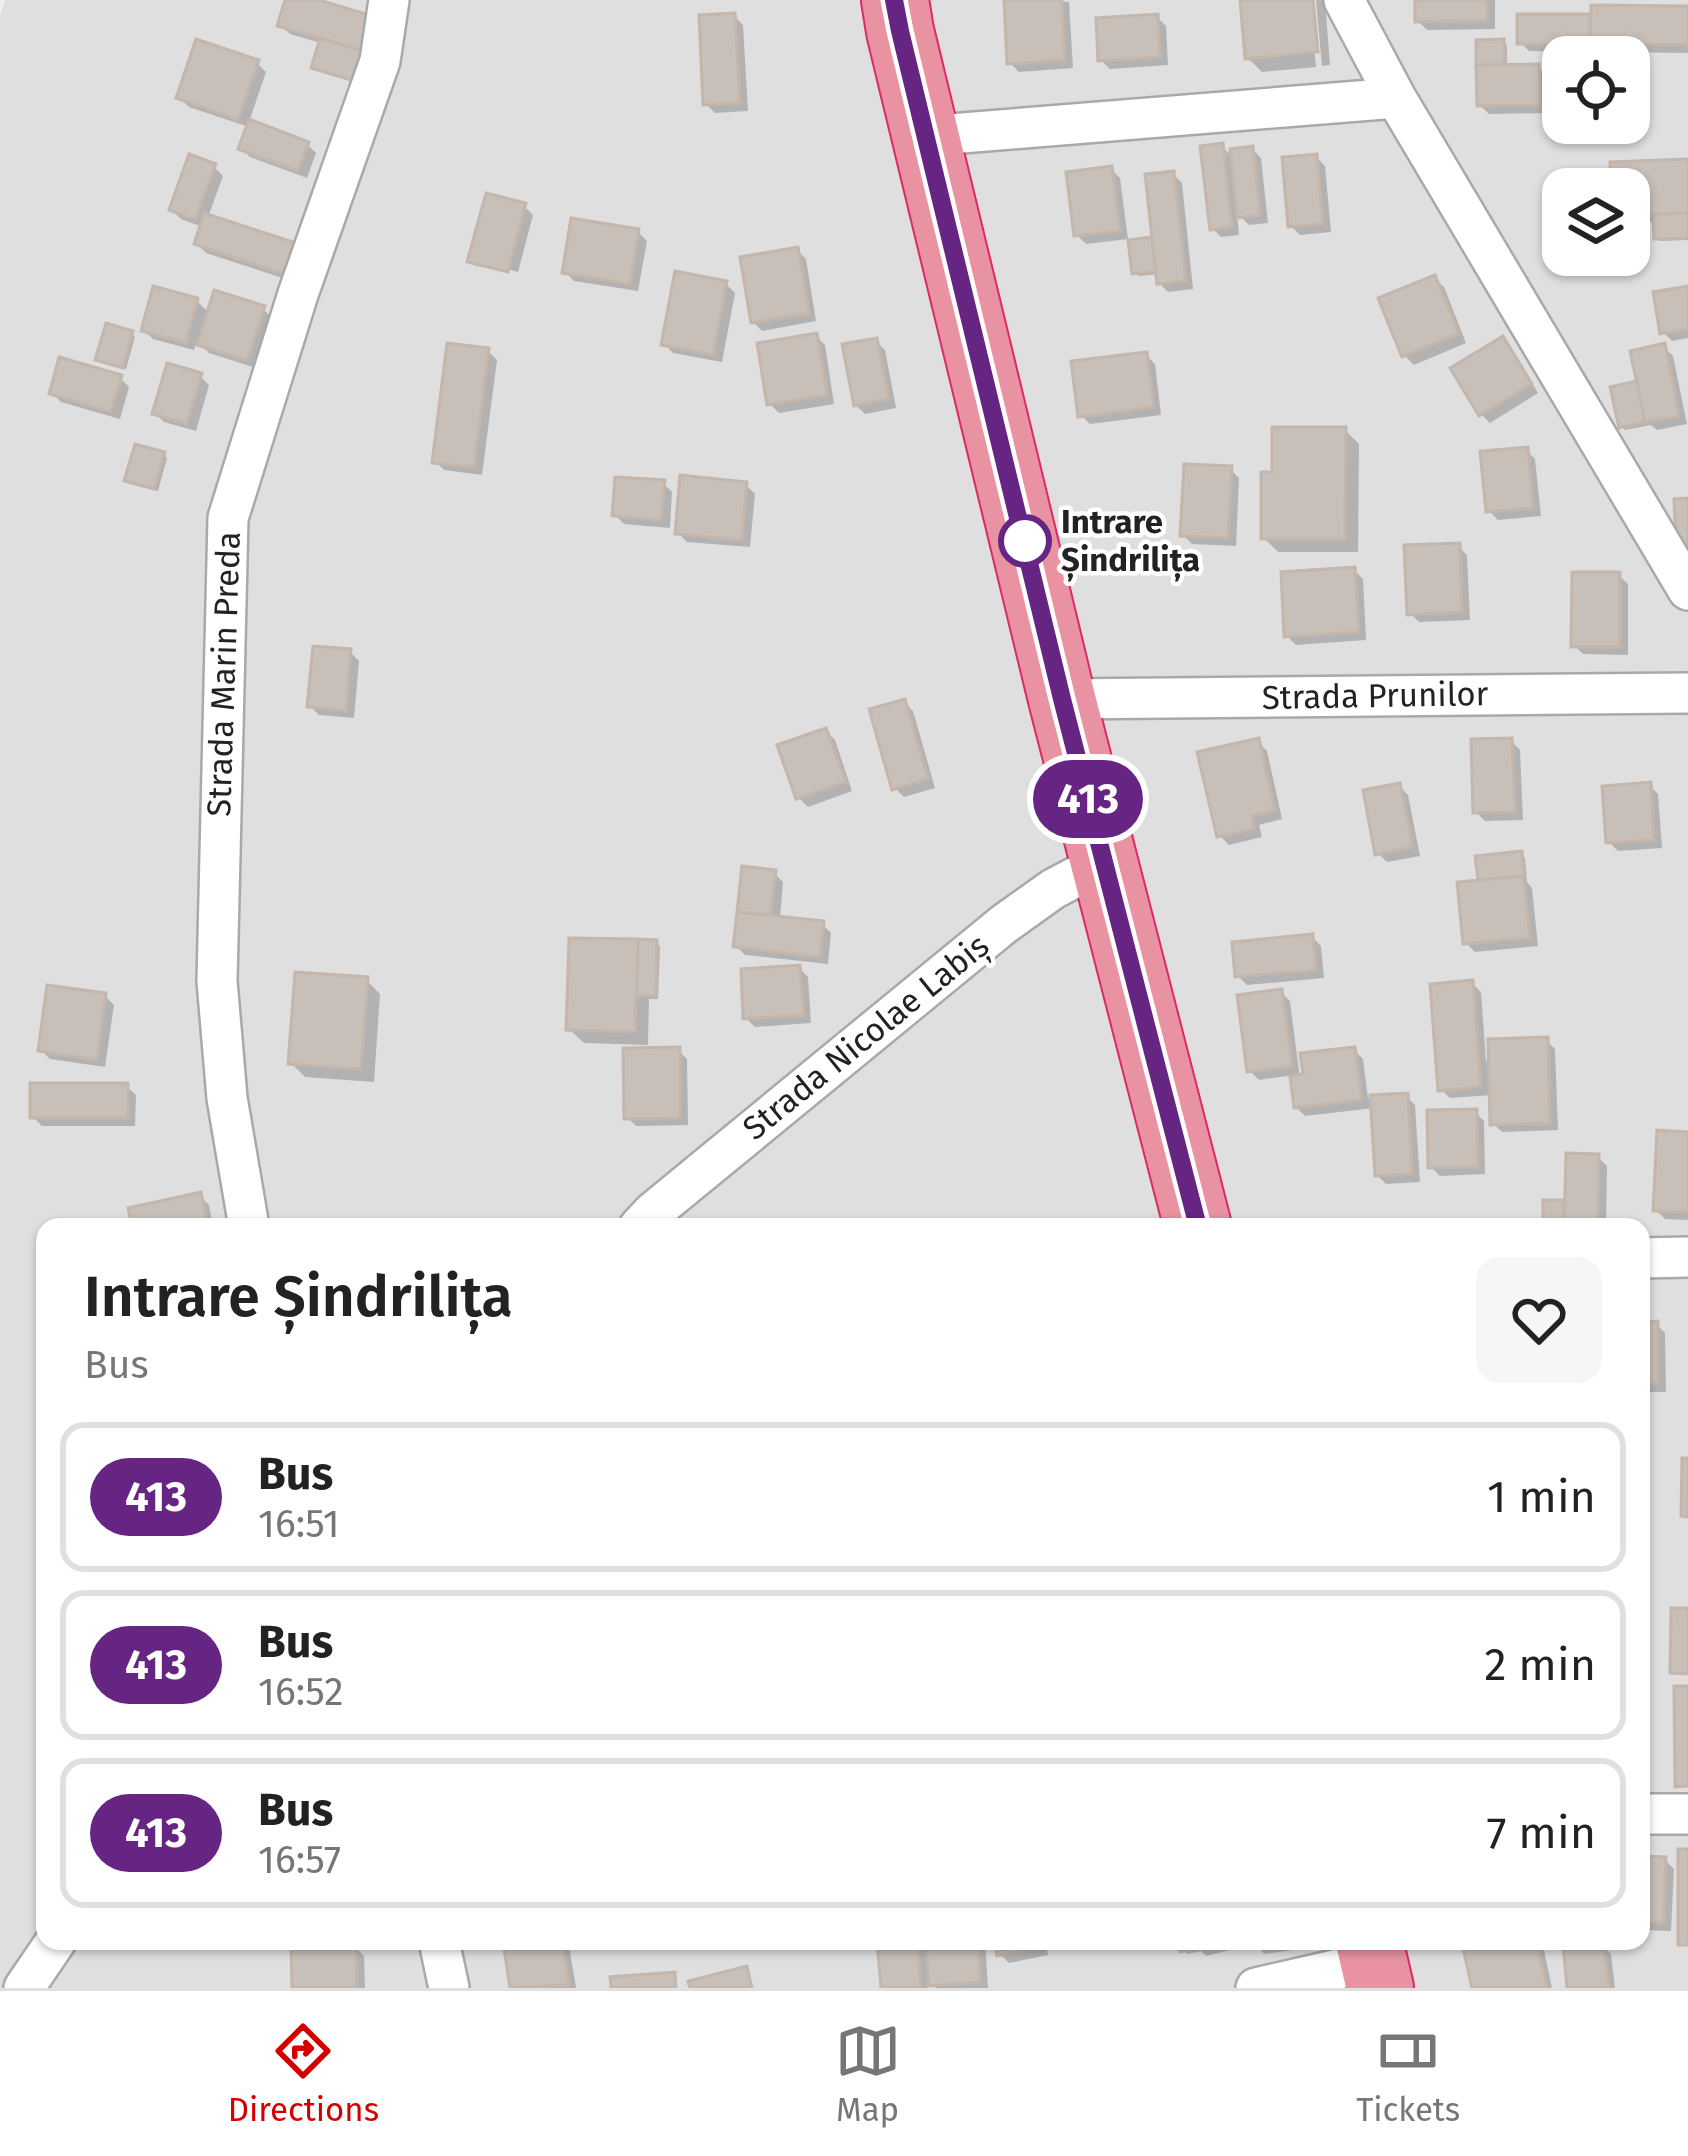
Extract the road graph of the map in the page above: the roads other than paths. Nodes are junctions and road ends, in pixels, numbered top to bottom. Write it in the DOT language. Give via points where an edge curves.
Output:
graph roads {
  1 [pos="389,0"];
  2 [pos="895,0"];
  3 [pos="1344,0"];
  4 [pos="1396,98"];
  5 [pos="925,136"];
  6 [pos="1688,590"];
  7 [pos="1688,693"];
  8 [pos="1062,699"];
  9 [pos="1104,862"];
  10 [pos="247,1218"];
  11 [pos="647,1218"];
  12 [pos="1196,1218"];
  13 [pos="1688,1257"];
  14 [pos="1650,1258"];
  15 [pos="1650,1814"];
  16 [pos="1688,1814"];
  17 [pos="50,1950"];
  18 [pos="441,1950"];
  19 [pos="1374,1963"];
  20 [pos="24,1988"];
  21 [pos="448,1988"];
  22 [pos="1256,1988"];
  1 -- 10 [label="street, Strada Marin Preda" via="380,61 228,518 217,980"];
  2 -- 5 [label="highway"];
  3 -- 4 [label="street"];
  4 -- 5 [label="street"];
  4 -- 6 [label="street"];
  5 -- 8 [label="highway"];
  7 -- 8 [label="street, Strada Prunilor"];
  8 -- 9 [label="highway"];
  9 -- 11 [label="street, Strada Nicolae Labiș" via="1004,924"];
  9 -- 12 [label="highway"];
  13 -- 14 [label="street"];
  15 -- 16 [label="street"];
  17 -- 20 [label="street"];
  18 -- 21 [label="street"];
  19 -- 22 [label="street"];
}
